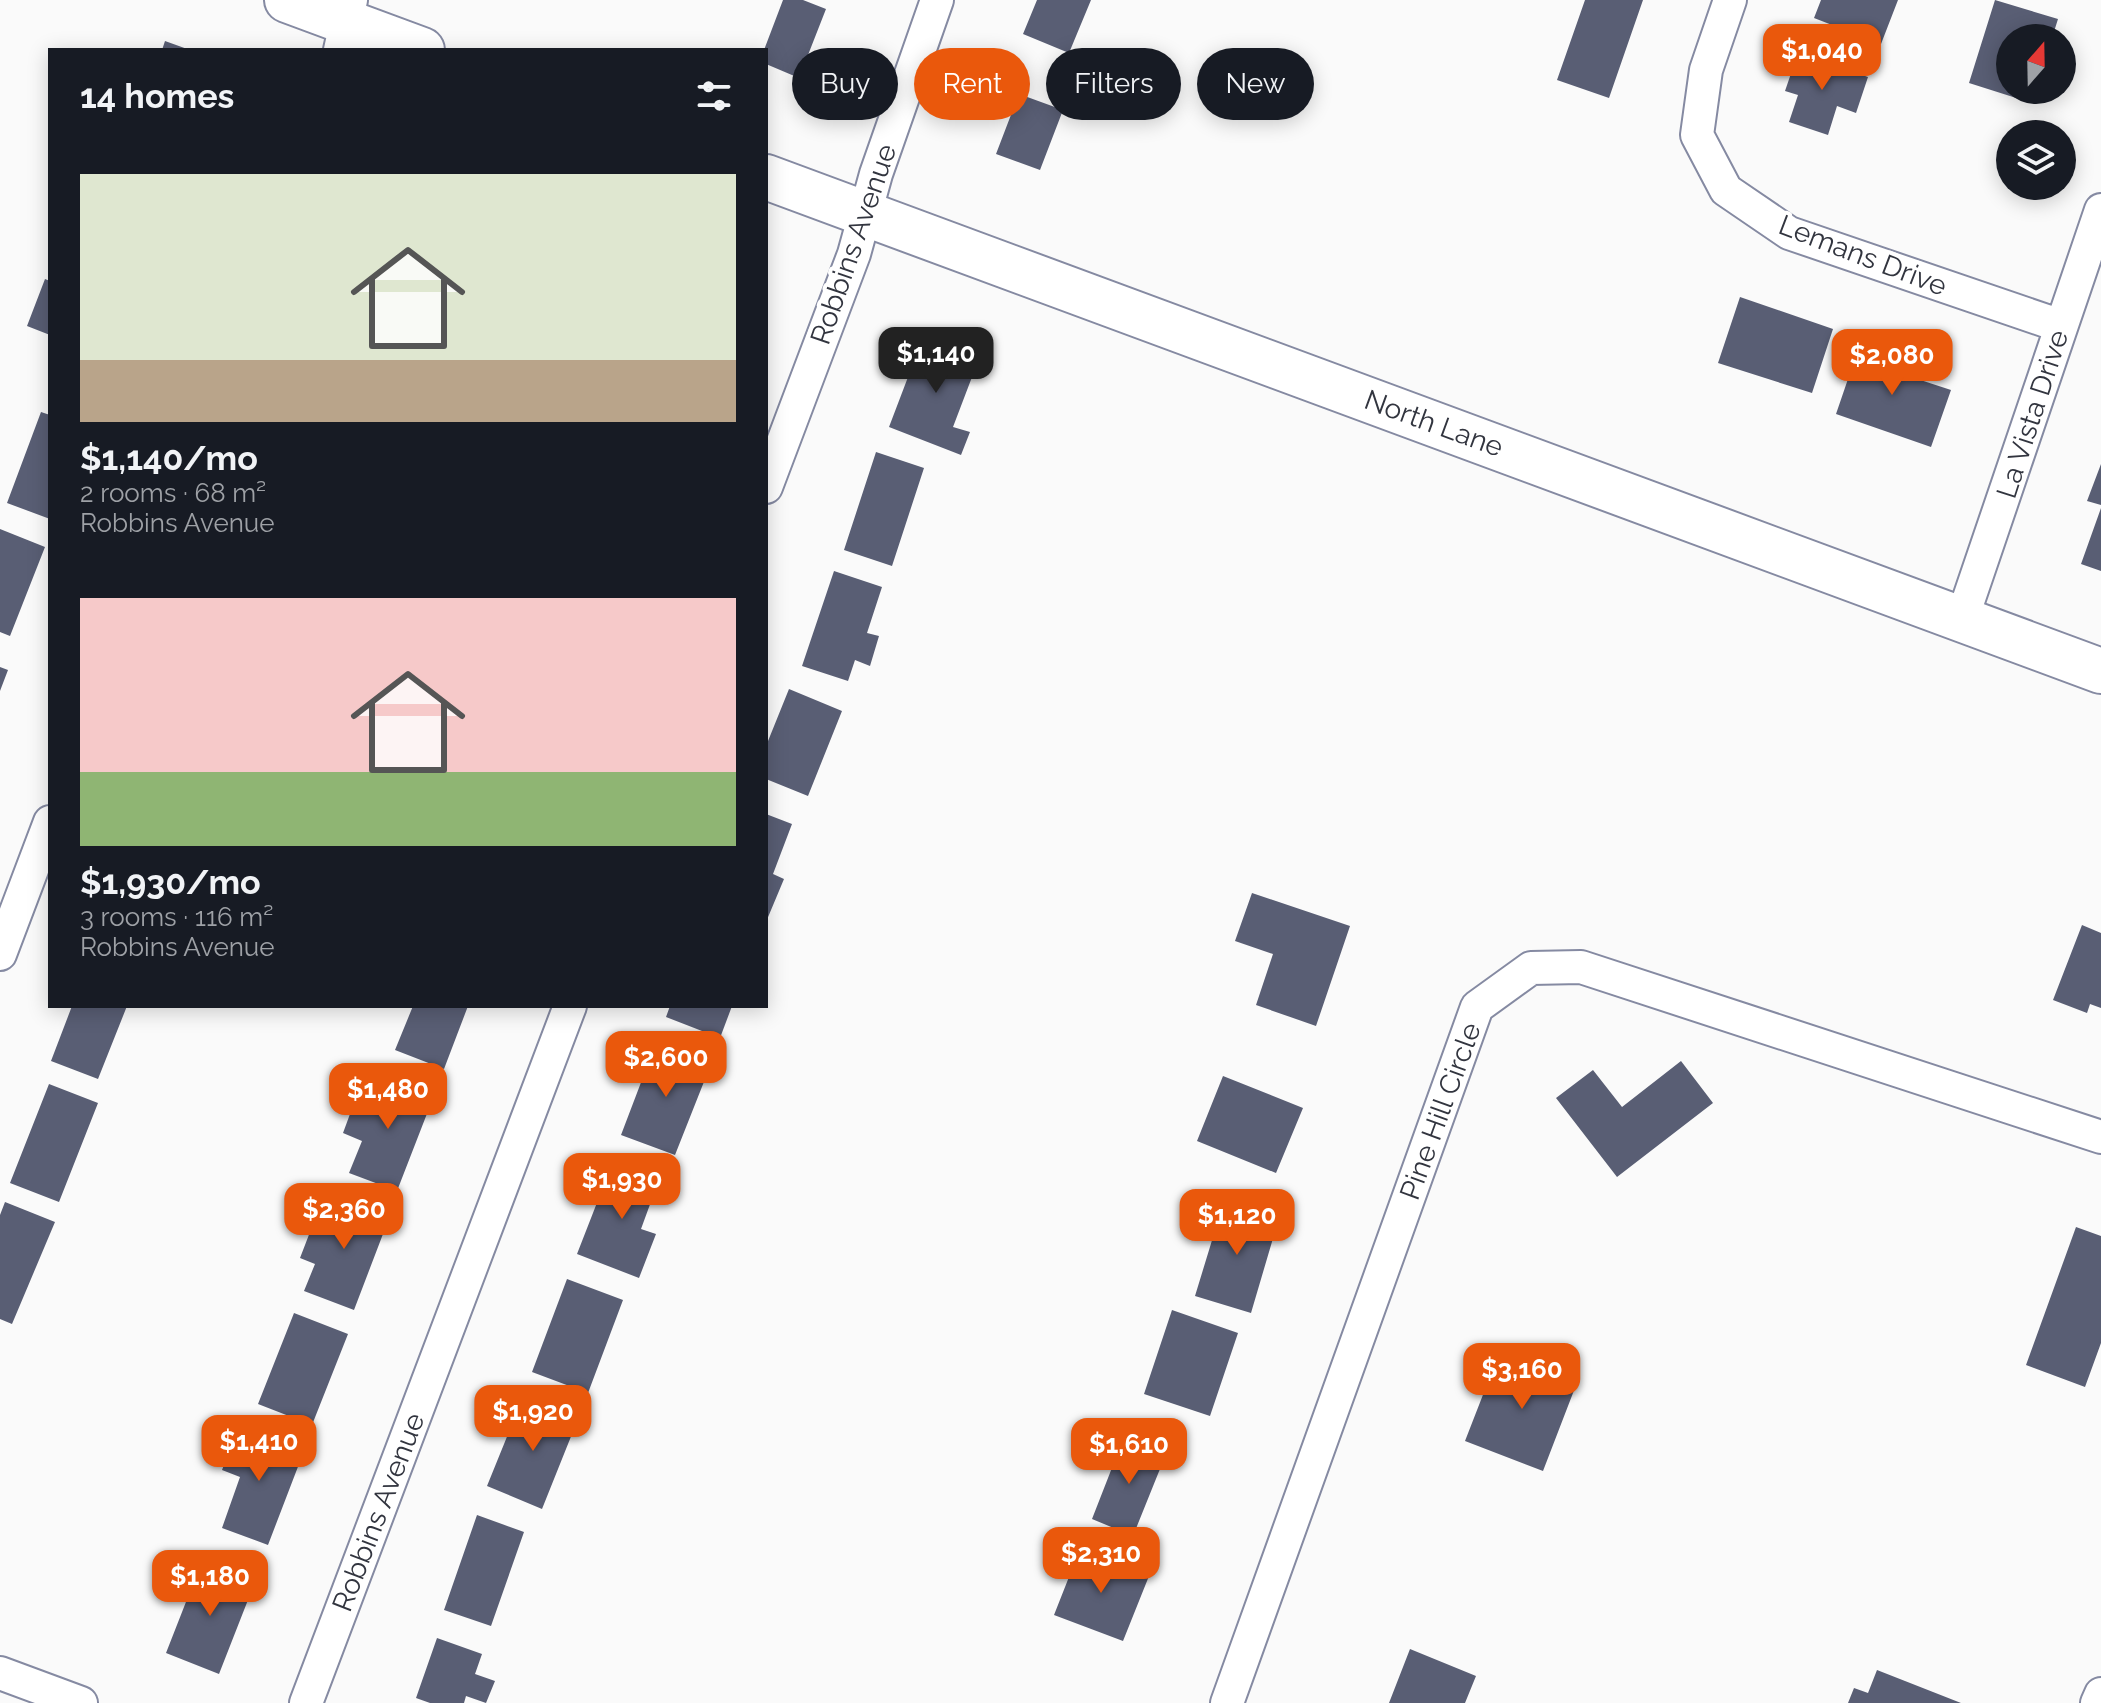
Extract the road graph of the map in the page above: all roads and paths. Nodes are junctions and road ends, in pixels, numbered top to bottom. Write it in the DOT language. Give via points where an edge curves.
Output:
graph roads {
  1 [pos="287,0"];
  2 [pos="937,0"];
  3 [pos="1730,0"];
  4 [pos="346,24"];
  5 [pos="416,48"];
  6 [pos="768,178"];
  7 [pos="2101,210"];
  8 [pos="865,213"];
  9 [pos="2061,326"];
  10 [pos="768,482"];
  11 [pos="1962,619"];
  12 [pos="2101,671"];
  13 [pos="48,827"];
  14 [pos="0,954"];
  15 [pos="569,1008"];
  16 [pos="2101,1137"];
  17 [pos="0,1673"];
  18 [pos="2101,1694"];
  19 [pos="81,1703"];
  20 [pos="306,1703"];
  21 [pos="1227,1703"];
  22 [pos="2097,1703"];
  1 -- 4 [label="street"];
  2 -- 8 [label="street, Robbins Avenue"];
  3 -- 9 [label="street, Lemans Drive" via="1706,70 1697,135 1726,190 1789,233"];
  4 -- 5 [label="street"];
  6 -- 8 [label="street, North Lane"];
  7 -- 9 [label="street, La Vista Drive"];
  8 -- 10 [label="street, Robbins Avenue"];
  8 -- 11 [label="street, North Lane"];
  9 -- 11 [label="street, La Vista Drive"];
  11 -- 12 [label="street, North Lane"];
  13 -- 14 [label="street"];
  15 -- 20 [label="street, Robbins Avenue"];
  16 -- 21 [label="street, Pine Hill Circle" via="1581,967 1531,968 1477,1007"];
  17 -- 19 [label="street"];
  18 -- 22 [label="street"];
}
